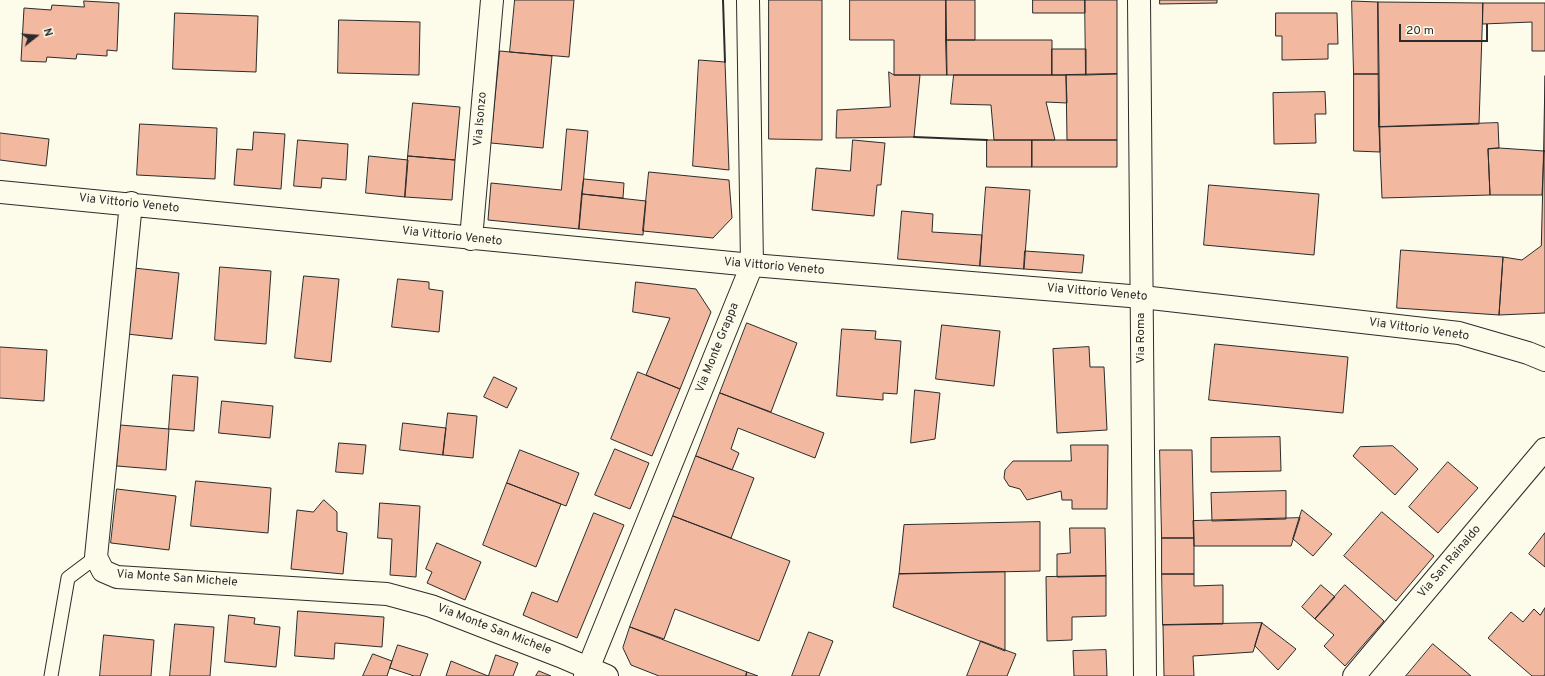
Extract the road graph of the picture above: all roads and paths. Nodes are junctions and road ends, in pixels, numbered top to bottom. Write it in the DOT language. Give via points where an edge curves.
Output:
graph roads {
  1 [pos="492,0"];
  2 [pos="748,0"];
  3 [pos="1139,0"];
  4 [pos="0,192"];
  5 [pos="131,203"];
  6 [pos="471,239"];
  7 [pos="752,265"];
  8 [pos="1142,297"];
  9 [pos="1545,360"];
  10 [pos="1545,449"];
  11 [pos="96,557"];
  12 [pos="593,674"];
  13 [pos="51,676"];
  14 [pos="1144,676"];
  15 [pos="1354,676"];
  1 -- 6 [label="street, Via Isonzo"];
  2 -- 7 [label="street, Via Monte Grappa"];
  3 -- 8 [label="street, Via Roma"];
  4 -- 5 [label="street, Via Vittorio Veneto"];
  5 -- 6 [label="street, Via Vittorio Veneto"];
  5 -- 11 [label="street"];
  6 -- 7 [label="street, Via Vittorio Veneto"];
  7 -- 8 [label="street, Via Vittorio Veneto"];
  7 -- 12 [label="street, Via Monte Grappa"];
  8 -- 9 [label="street, Via Vittorio Veneto" via="1459,333"];
  8 -- 14 [label="street, Via Roma"];
  10 -- 15 [label="street, Via San Rainaldo"];
  11 -- 12 [label="street, Via Monte San Michele" via="103,571 117,577 387,594 431,606 560,656"];
  11 -- 13 [label="lane" via="68,578"];
}
